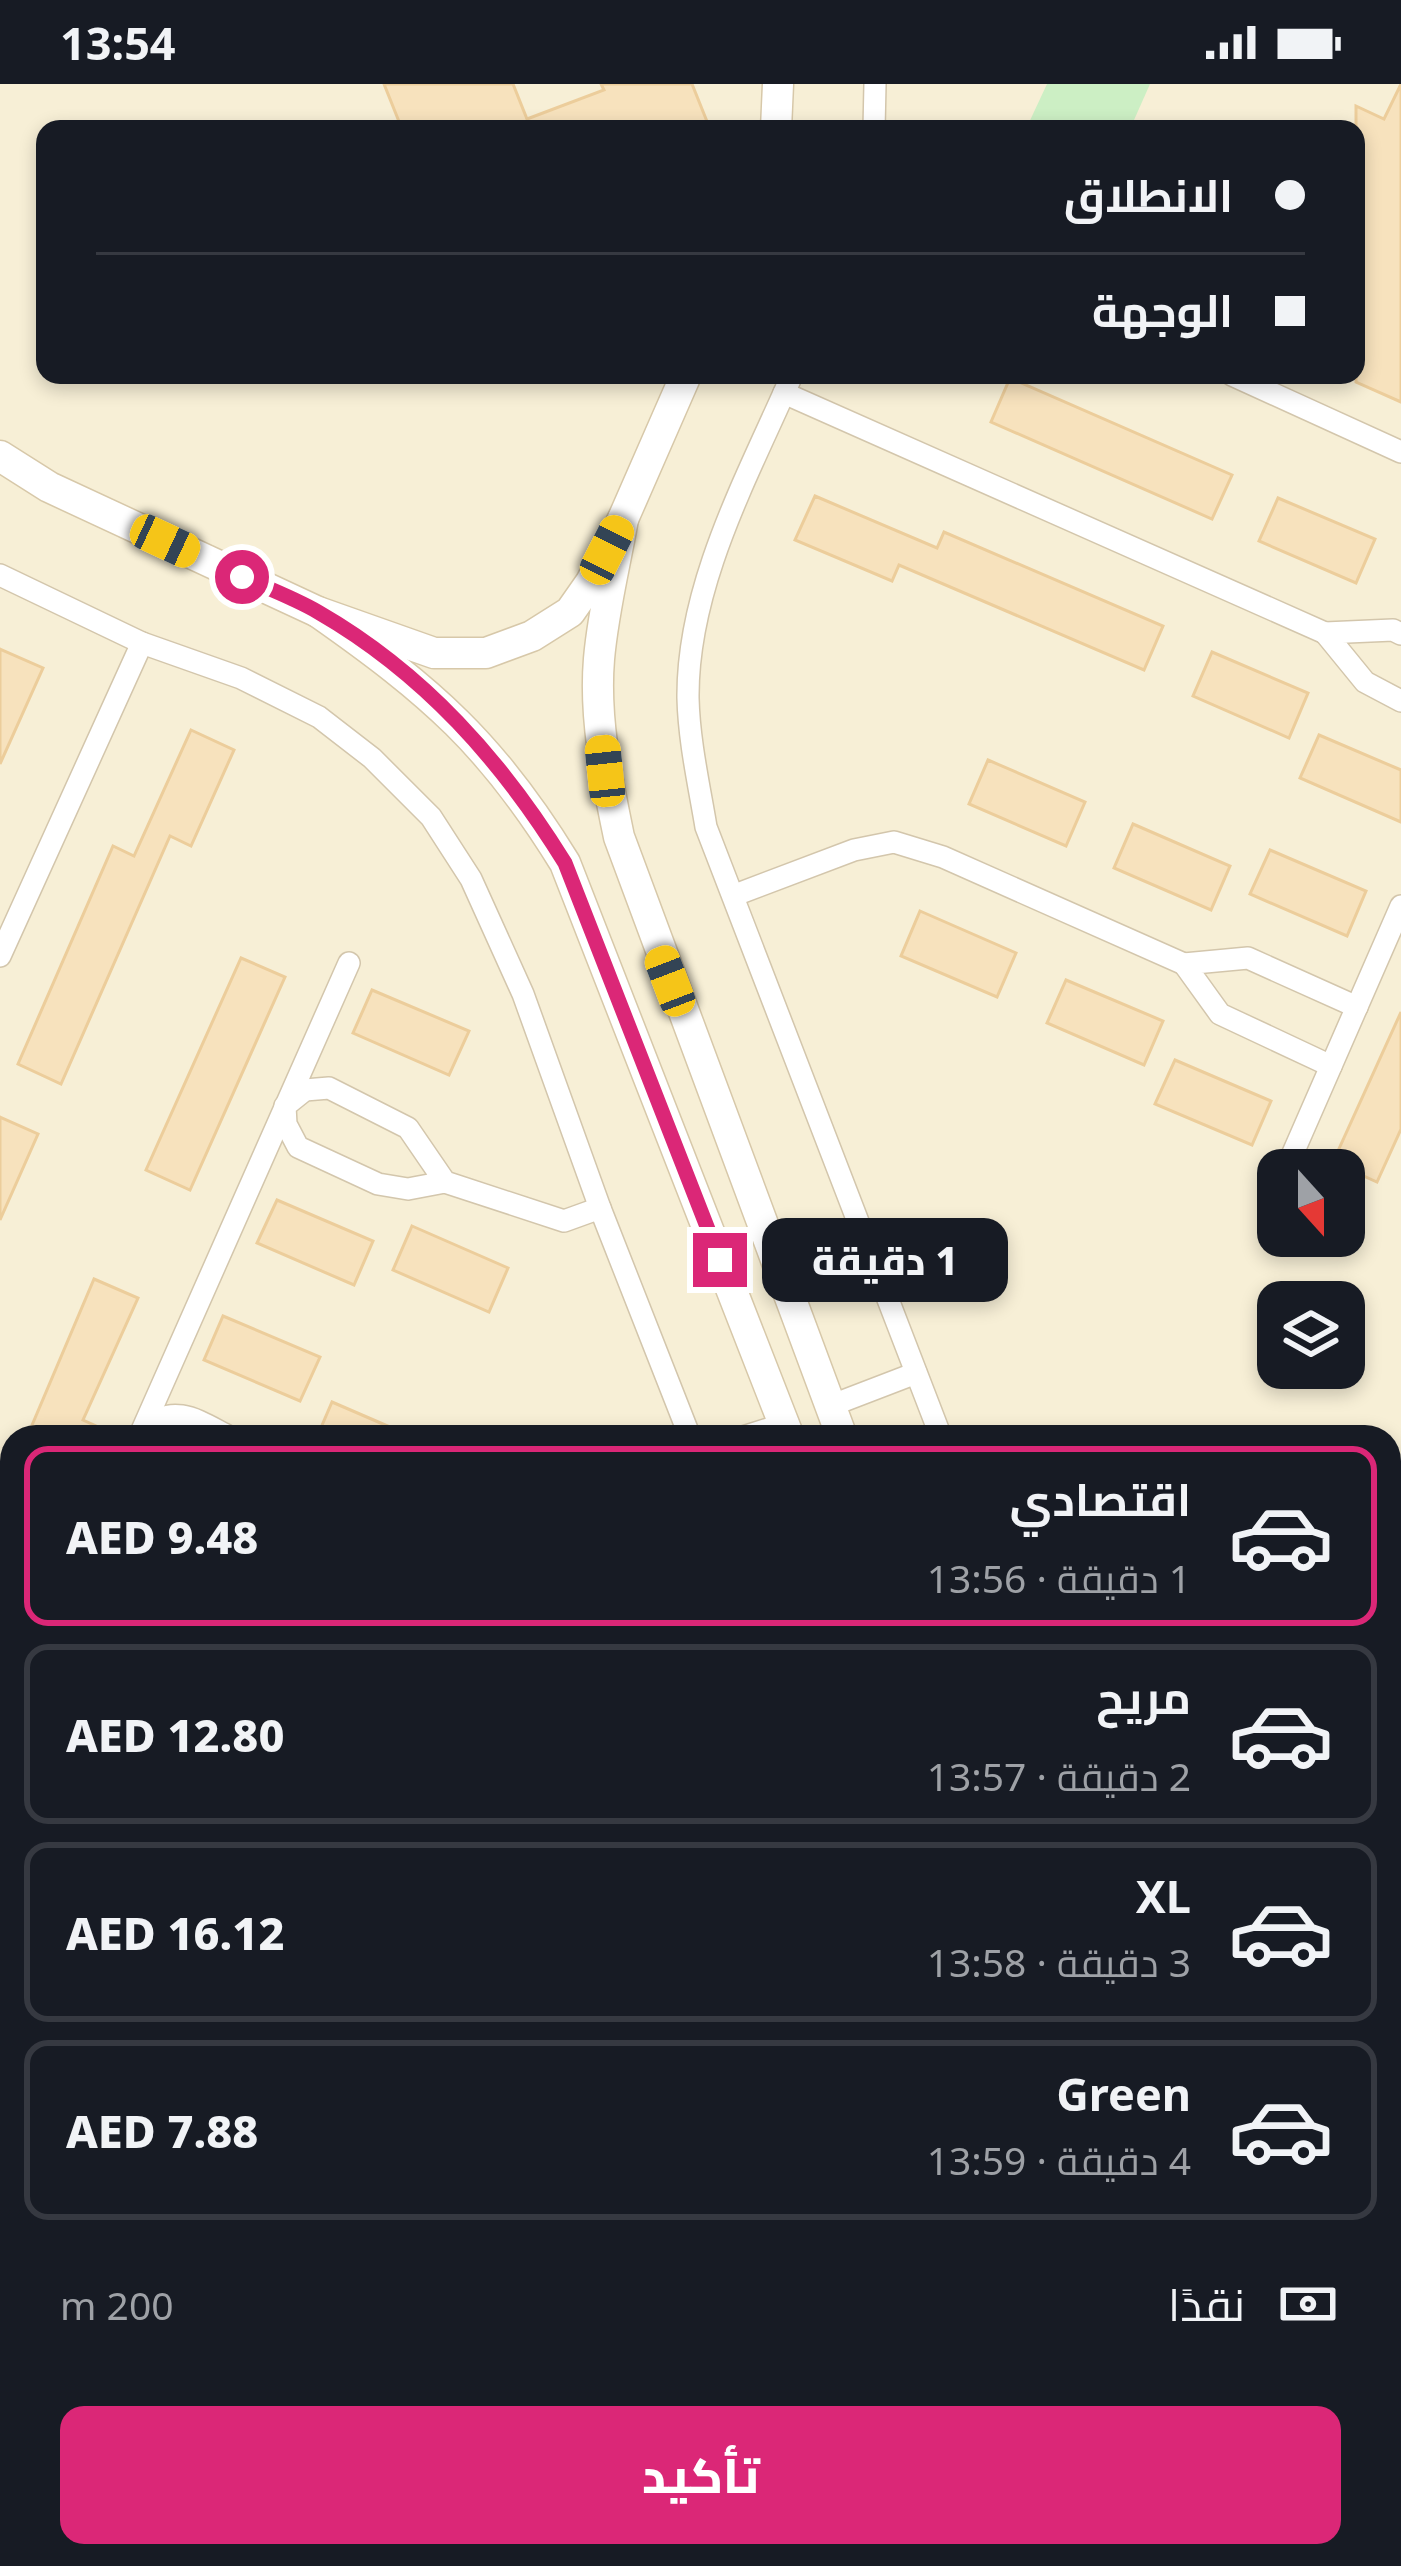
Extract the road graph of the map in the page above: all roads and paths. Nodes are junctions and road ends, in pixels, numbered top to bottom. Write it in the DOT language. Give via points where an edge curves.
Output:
graph roads {
  1 [pos="778,84"];
  2 [pos="875,84"];
  3 [pos="776,120"];
  4 [pos="874,120"];
  5 [pos="682,384"];
  6 [pos="788,384"];
  7 [pos="1252,384"];
  8 [pos="1401,452"];
  9 [pos="0,456"];
  10 [pos="623,519"];
  11 [pos="0,575"];
  12 [pos="318,612"];
  13 [pos="1325,633"];
  14 [pos="1401,634"];
  15 [pos="142,643"];
  16 [pos="1401,701"];
  17 [pos="735,896"];
  18 [pos="1401,906"];
  19 [pos="0,956"];
  20 [pos="349,963"];
  21 [pos="1184,964"];
  22 [pos="1357,1007"];
  23 [pos="1331,1066"];
  24 [pos="285,1106"];
  25 [pos="1295,1149"];
  26 [pos="445,1182"];
  27 [pos="600,1208"];
  28 [pos="916,1373"];
  29 [pos="830,1406"];
  30 [pos="145,1425"];
  31 [pos="150,1425"];
  32 [pos="206,1425"];
  33 [pos="685,1425"];
  34 [pos="785,1425"];
  35 [pos="837,1425"];
  36 [pos="936,1425"];
  1 -- 3 [label="main road"];
  2 -- 4 [label="street"];
  5 -- 10 [label="main road"];
  6 -- 13 [label="street"];
  6 -- 17 [label="street" via="696,616 688,697 694,755 706,826"];
  7 -- 8 [label="street"];
  9 -- 12 [label="main road" via="49,487"];
  10 -- 12 [label="main road" via="570,612 486,653 434,653"];
  10 -- 29 [label="main road" via="599,676 619,837"];
  11 -- 15 [label="street"];
  12 -- 34 [label="main road" via="474,736 565,863"];
  13 -- 14 [label="street"];
  13 -- 16 [label="street" via="1365,682"];
  15 -- 19 [label="street"];
  15 -- 27 [label="street" via="319,717 431,817 471,880 523,994"];
  17 -- 21 [label="street" via="894,842"];
  17 -- 28 [label="street"];
  18 -- 22 [label="street"];
  20 -- 24 [label="street"];
  21 -- 22 [label="street" via="1248,958"];
  21 -- 23 [label="street" via="1220,1014"];
  22 -- 23 [label="street"];
  23 -- 25 [label="street"];
  24 -- 26 [label="street" via="298,1147 377,1184"];
  24 -- 26 [label="street" via="305,1090 329,1088 408,1128"];
  24 -- 30 [label="street"];
  26 -- 27 [label="street" via="564,1221"];
  27 -- 33 [label="street"];
  28 -- 29 [label="street"];
  28 -- 36 [label="street"];
  29 -- 35 [label="main road"];
  31 -- 32 [label="street" via="159,1415 184,1414"];
}
